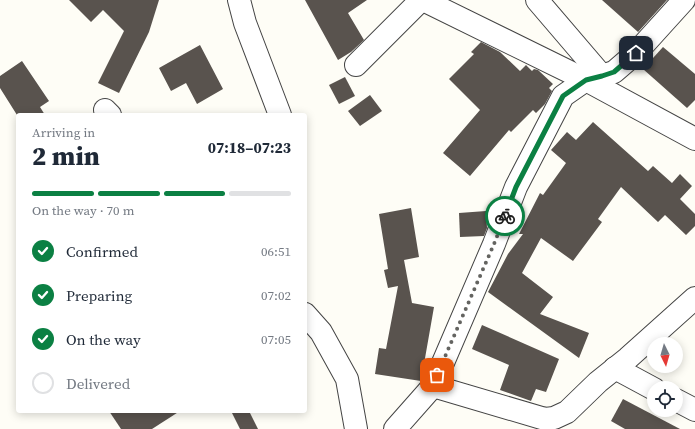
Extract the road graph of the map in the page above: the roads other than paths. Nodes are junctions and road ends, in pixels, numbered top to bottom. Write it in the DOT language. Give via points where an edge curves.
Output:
graph roads {
  1 [pos="239,0"];
  2 [pos="422,0"];
  3 [pos="537,0"];
  4 [pos="684,0"];
  5 [pos="356,65"];
  6 [pos="594,78"];
  7 [pos="279,113"];
  8 [pos="695,139"];
  9 [pos="695,298"];
  10 [pos="307,316"];
  11 [pos="615,368"];
  12 [pos="647,384"];
  13 [pos="433,386"];
  14 [pos="683,404"];
  15 [pos="695,410"];
  16 [pos="356,429"];
  17 [pos="395,429"];
  1 -- 7 [label="street" via="245,23"];
  2 -- 5 [label="street"];
  2 -- 6 [label="street"];
  3 -- 6 [label="street"];
  4 -- 6 [label="street" via="636,53 614,72"];
  6 -- 8 [label="street"];
  6 -- 13 [label="street" via="563,96 516,187"];
  9 -- 11 [label="street"];
  10 -- 16 [label="street" via="321,332 347,379"];
  11 -- 12 [label="street"];
  11 -- 13 [label="street" via="567,412 544,419"];
  13 -- 17 [label="street"];
  14 -- 15 [label="street"];
}
